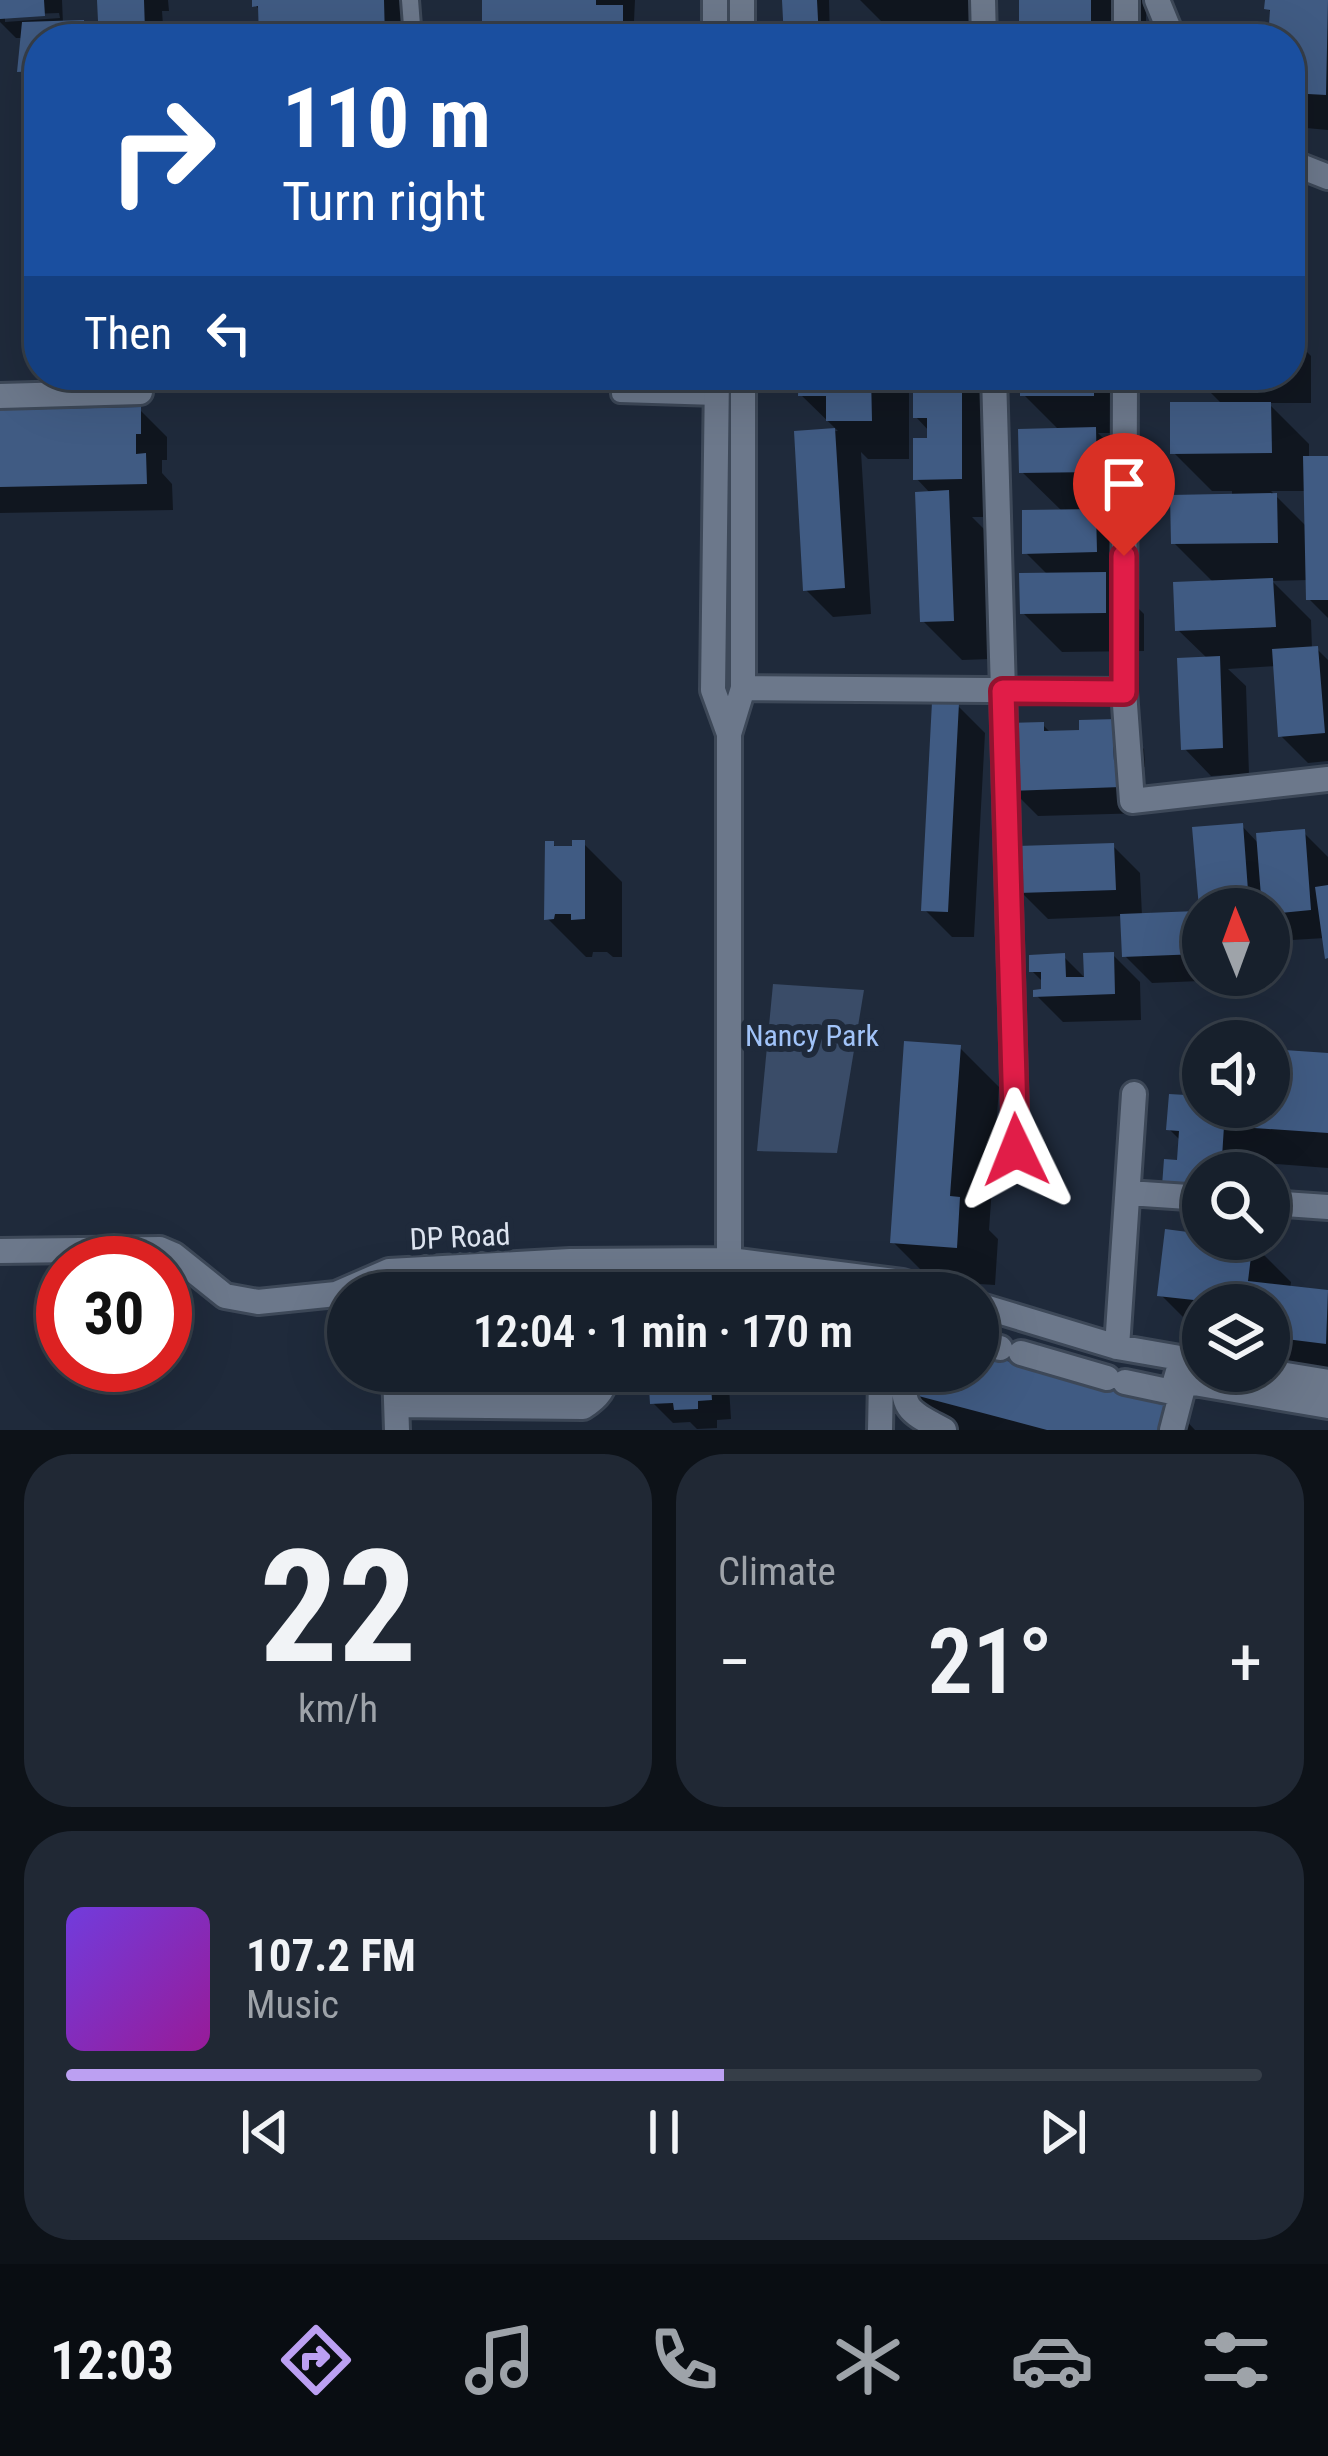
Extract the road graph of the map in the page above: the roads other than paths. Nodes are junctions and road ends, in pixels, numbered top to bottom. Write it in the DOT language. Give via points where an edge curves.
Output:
graph roads {
  1 [pos="668,390"];
  2 [pos="717,390"];
  3 [pos="743,390"];
  4 [pos="994,390"];
  5 [pos="1125,390"];
  6 [pos="140,392"];
  7 [pos="620,394"];
  8 [pos="0,396"];
  9 [pos="743,688"];
  10 [pos="1003,691"];
  11 [pos="1124,692"];
  12 [pos="729,734"];
  13 [pos="1328,779"];
  14 [pos="1134,1094"];
  15 [pos="1016,1150"];
  16 [pos="1128,1193"];
  17 [pos="1182,1197"];
  18 [pos="1290,1205"];
  19 [pos="1328,1208"];
  20 [pos="0,1250"];
  21 [pos="730,1261"];
  22 [pos="506,1268"];
  23 [pos="479,1272"];
  24 [pos="533,1272"];
  25 [pos="730,1272"];
  26 [pos="820,1272"];
  27 [pos="327,1295"];
  28 [pos="999,1312"];
  29 [pos="1070,1334"];
  30 [pos="1117,1347"];
  31 [pos="1000,1348"];
  32 [pos="1063,1365"];
  33 [pos="1182,1366"];
  34 [pos="1290,1376"];
  35 [pos="1328,1382"];
  36 [pos="1182,1383"];
  37 [pos="601,1392"];
  38 [pos="881,1392"];
  39 [pos="902,1392"];
  40 [pos="1188,1392"];
  41 [pos="1193,1392"];
  42 [pos="1277,1392"];
  43 [pos="1328,1406"];
  44 [pos="404,1414"];
  45 [pos="880,1430"];
  46 [pos="944,1430"];
  47 [pos="1172,1430"];
  48 [pos="1185,1430"];
  1 -- 7 [label="lane"];
  2 -- 12 [label="street" via="713,690"];
  3 -- 9 [label="street"];
  4 -- 10 [label="street"];
  5 -- 11 [label="street"];
  6 -- 8 [label="street"];
  9 -- 10 [label="street"];
  9 -- 12 [label="street"];
  10 -- 11 [label="street"];
  10 -- 15 [label="street"];
  11 -- 13 [label="street" via="1132,801"];
  12 -- 21 [label="street"];
  14 -- 16 [label="street"];
  16 -- 17 [label="street"];
  16 -- 30 [label="street"];
  18 -- 19 [label="street"];
  20 -- 27 [label="street, DP Road" via="160,1249 225,1296 258,1302"];
  21 -- 22 [label="street, DP Road"];
  21 -- 25 [label="street"];
  21 -- 26 [label="street, DP Road"];
  22 -- 23 [label="street, DP Road"];
  22 -- 24 [label="street"];
  28 -- 29 [label="street"];
  29 -- 30 [label="street"];
  29 -- 32 [label="street"];
  30 -- 33 [label="street"];
  31 -- 32 [label="street"];
  32 -- 36 [label="street" via="1169,1392"];
  34 -- 35 [label="street"];
  37 -- 44 [label="street" via="583,1407"];
  38 -- 45 [label="street"];
  39 -- 46 [label="street" via="907,1406"];
  40 -- 47 [label="street"];
  41 -- 48 [label="street"];
  42 -- 43 [label="street"];
}
